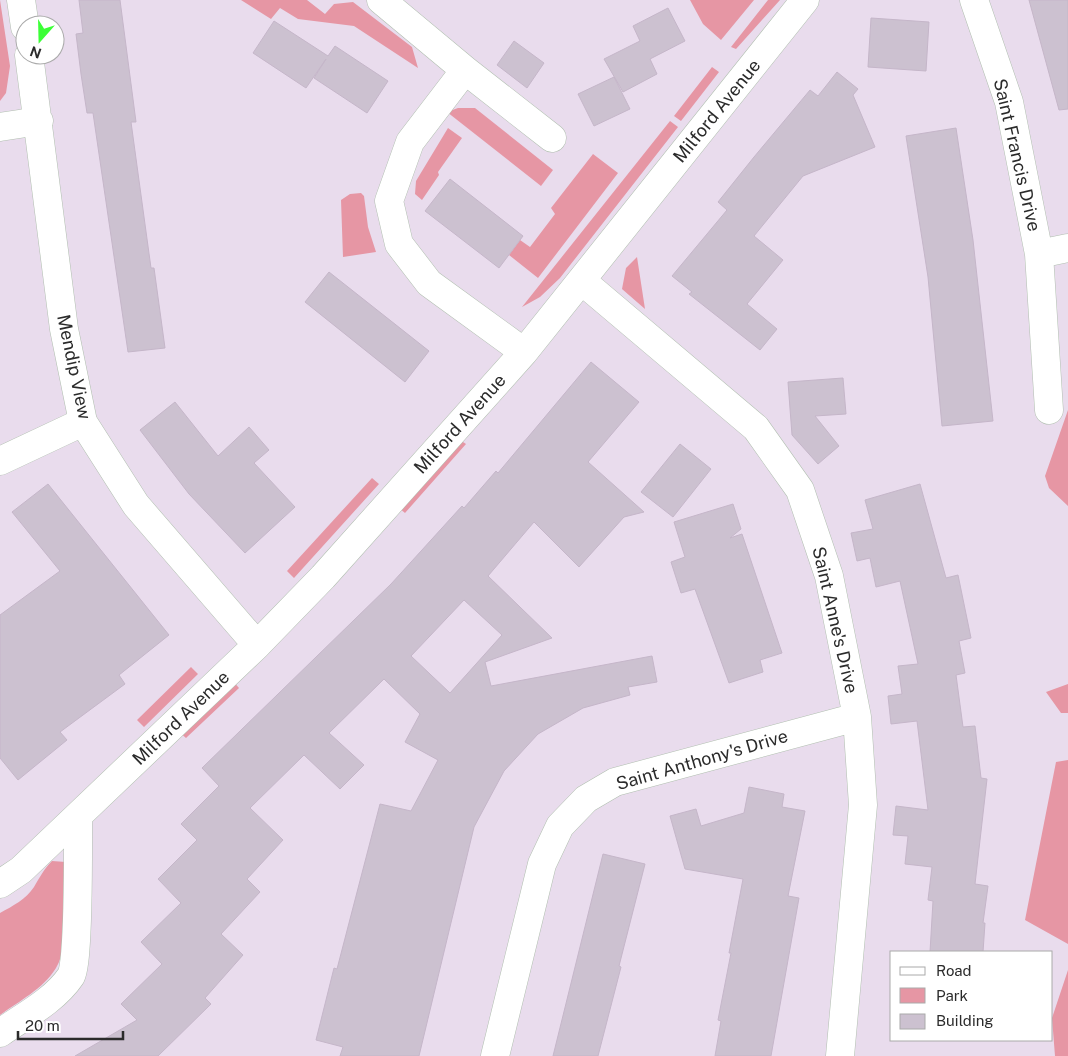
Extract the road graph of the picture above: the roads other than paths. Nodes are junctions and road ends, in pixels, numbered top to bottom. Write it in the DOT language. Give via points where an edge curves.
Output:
graph roads {
  1 [pos="21,0"];
  2 [pos="381,0"];
  3 [pos="805,0"];
  4 [pos="974,0"];
  5 [pos="23,15"];
  6 [pos="31,65"];
  7 [pos="466,70"];
  8 [pos="39,121"];
  9 [pos="0,127"];
  10 [pos="552,138"];
  11 [pos="1068,248"];
  12 [pos="1039,254"];
  13 [pos="582,281"];
  14 [pos="524,352"];
  15 [pos="1048,410"];
  16 [pos="83,422"];
  17 [pos="0,461"];
  18 [pos="257,645"];
  19 [pos="857,717"];
  20 [pos="78,816"];
  21 [pos="0,884"];
  22 [pos="0,1033"];
  23 [pos="496,1056"];
  24 [pos="840,1056"];
  1 -- 5 [label="street"];
  2 -- 7 [label="street"];
  3 -- 13 [label="street, Milford Avenue"];
  4 -- 12 [label="street, Saint Francis Drive" via="1009,102"];
  6 -- 8 [label="street, Mendip View"];
  7 -- 10 [label="street"];
  7 -- 14 [label="street" via="410,142 389,201 399,244 429,283"];
  8 -- 9 [label="street"];
  8 -- 16 [label="street, Mendip View" via="64,330"];
  11 -- 12 [label="street, Saint Francis Drive"];
  12 -- 15 [label="street, Saint Francis Drive"];
  13 -- 14 [label="street, Milford Avenue"];
  13 -- 19 [label="street, Saint Anne's Drive" via="756,428 800,490 829,576"];
  14 -- 18 [label="street, Milford Avenue" via="323,577"];
  16 -- 17 [label="street"];
  16 -- 18 [label="street, Mendip View" via="136,505"];
  18 -- 20 [label="street, Milford Avenue"];
  19 -- 23 [label="street, Saint Anthony's Drive" via="614,782 586,799 560,826 542,864"];
  19 -- 24 [label="street, Saint Anne's Drive" via="863,805"];
  20 -- 21 [label="street, Milford Avenue" via="21,870"];
  20 -- 22 [label="street" via="73,974 55,995"];
}
